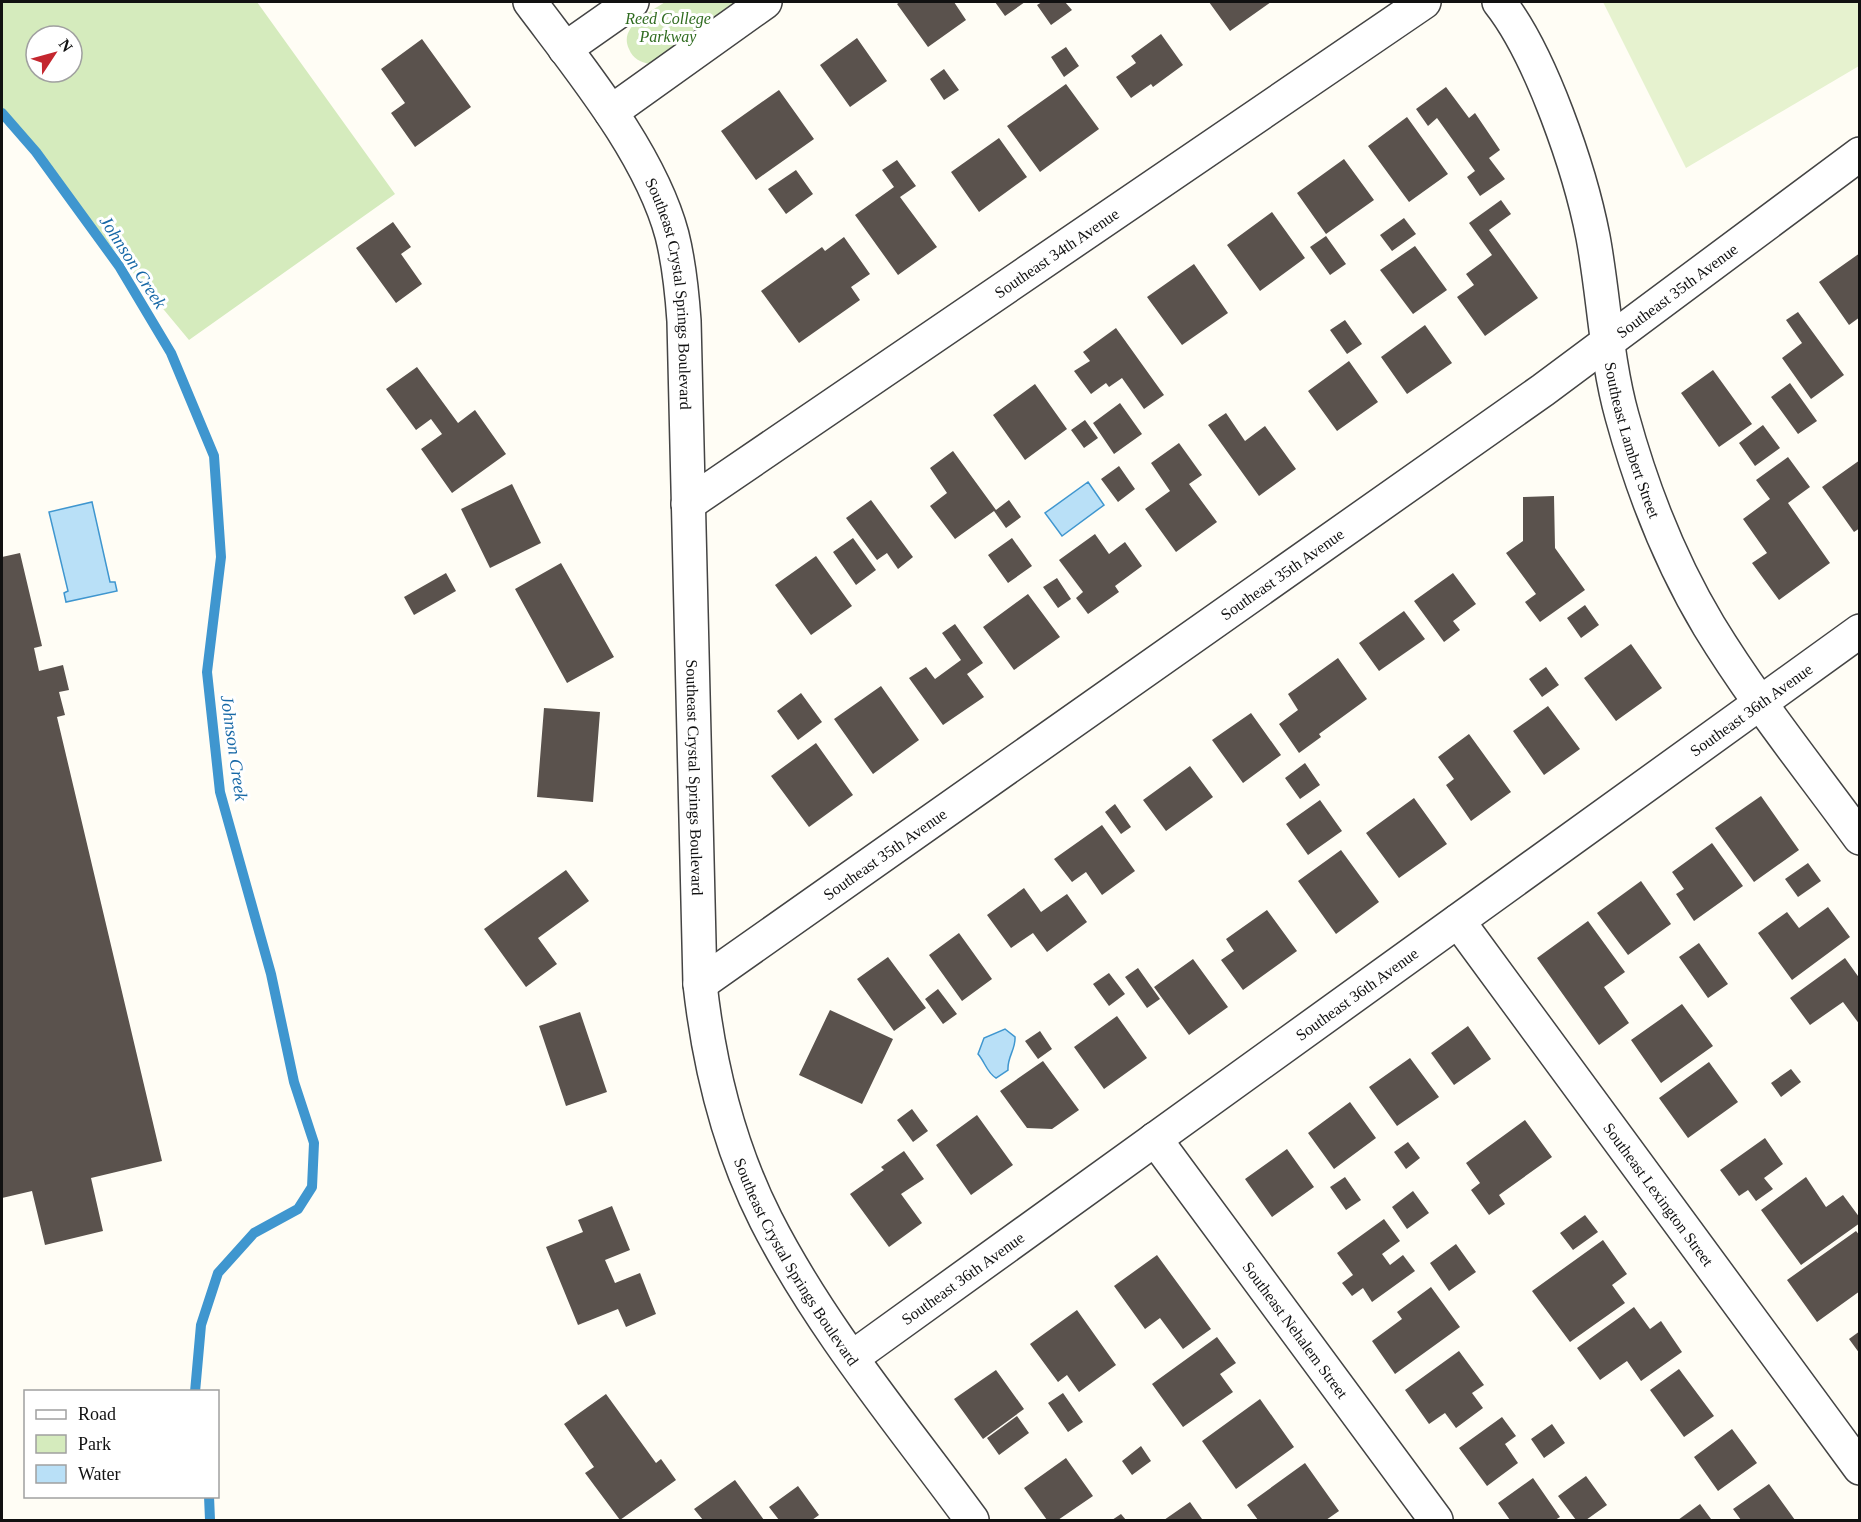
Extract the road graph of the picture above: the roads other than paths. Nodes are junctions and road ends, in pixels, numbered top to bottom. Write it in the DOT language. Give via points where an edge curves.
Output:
graph roads {
  1 [pos="530,2"];
  2 [pos="632,2"];
  3 [pos="765,2"];
  4 [pos="1424,2"];
  5 [pos="1498,2"];
  6 [pos="565,49"];
  7 [pos="610,112"];
  8 [pos="1860,154"];
  9 [pos="1609,340"];
  10 [pos="688,504"];
  11 [pos="1860,631"];
  12 [pos="1761,702"];
  13 [pos="1860,838"];
  14 [pos="1458,921"];
  15 [pos="700,984"];
  16 [pos="1155,1139"];
  17 [pos="853,1357"];
  18 [pos="1860,1468"];
  19 [pos="972,1521"];
  20 [pos="1436,1521"];
  1 -- 6 [label="street, Southeast Crystal Springs Boulevard"];
  2 -- 6 [label="street"];
  3 -- 7 [label="street"];
  4 -- 10 [label="street, Southeast 34th Avenue"];
  5 -- 9 [label="street, Southeast Lambert Street" via="1528,49 1565,137 1592,235"];
  6 -- 7 [label="street, Southeast Crystal Springs Boulevard"];
  7 -- 10 [label="street, Southeast Crystal Springs Boulevard" via="663,208 681,279"];
  8 -- 9 [label="street, Southeast 35th Avenue"];
  9 -- 12 [label="street, Southeast Lambert Street" via="1622,414 1653,511 1709,626"];
  9 -- 15 [label="street, Southeast 35th Avenue"];
  10 -- 15 [label="street, Southeast Crystal Springs Boulevard"];
  11 -- 12 [label="street, Southeast 36th Avenue"];
  12 -- 13 [label="street, Southeast Lambert Street"];
  12 -- 14 [label="street, Southeast 36th Avenue"];
  14 -- 16 [label="street, Southeast 36th Avenue"];
  14 -- 18 [label="street, Southeast Lexington Street"];
  15 -- 17 [label="street, Southeast Crystal Springs Boulevard" via="706,1042 736,1149 766,1219 809,1295"];
  16 -- 17 [label="street, Southeast 36th Avenue"];
  16 -- 20 [label="street, Southeast Nehalem Street"];
  17 -- 19 [label="street, Southeast Crystal Springs Boulevard"];
}
